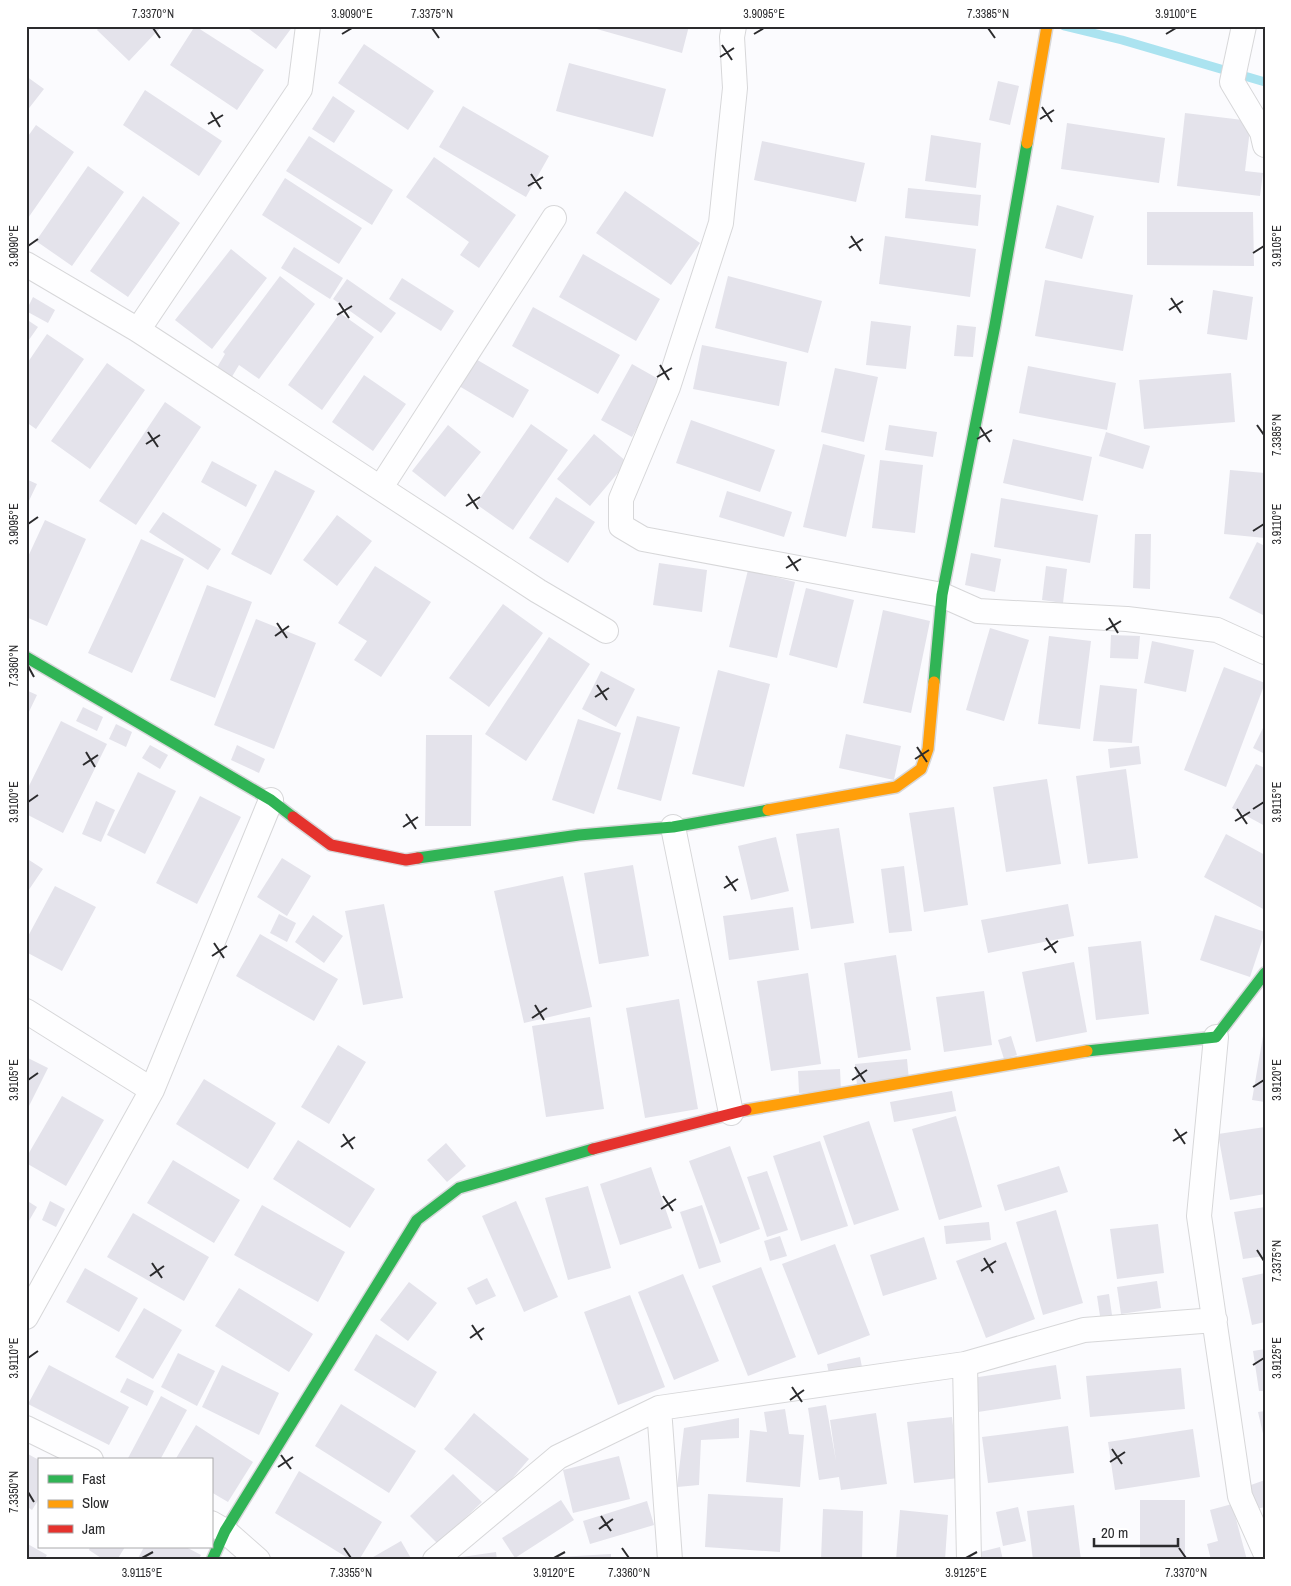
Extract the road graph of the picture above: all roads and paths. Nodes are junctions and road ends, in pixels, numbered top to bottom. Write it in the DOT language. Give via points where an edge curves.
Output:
graph roads {
  1 [pos="308,26"];
  2 [pos="734,26"];
  3 [pos="1047,26"];
  4 [pos="1244,26"];
  5 [pos="1265,145"];
  6 [pos="554,218"];
  7 [pos="26,264"];
  8 [pos="138,330"];
  9 [pos="381,487"];
  10 [pos="942,595"];
  11 [pos="606,631"];
  12 [pos="1265,652"];
  13 [pos="26,657"];
  14 [pos="271,800"];
  15 [pos="673,827"];
  16 [pos="1265,973"];
  17 [pos="26,1011"];
  18 [pos="1216,1037"];
  19 [pos="152,1090"];
  20 [pos="731,1113"];
  21 [pos="26,1317"];
  22 [pos="1215,1320"];
  23 [pos="965,1364"];
  24 [pos="659,1408"];
  25 [pos="26,1428"];
  26 [pos="86,1458"];
  27 [pos="218,1527"];
  28 [pos="1265,1552"];
  29 [pos="212,1560"];
  30 [pos="258,1560"];
  31 [pos="435,1560"];
  32 [pos="670,1560"];
  33 [pos="969,1560"];
  1 -- 8 [label="street" via="300,89"];
  2 -- 10 [label="street" via="735,88 722,224 668,387 621,499 621,526 643,539"];
  3 -- 10 [label="street" via="995,325"];
  4 -- 5 [label="street" via="1232,82 1262,132"];
  6 -- 9 [label="street"];
  7 -- 8 [label="street"];
  8 -- 9 [label="street"];
  9 -- 11 [label="street" via="538,591"];
  10 -- 12 [label="street" via="978,611 1127,619 1217,630"];
  10 -- 15 [label="street" via="928,749 921,769 896,787"];
  13 -- 14 [label="street"];
  14 -- 15 [label="street" via="331,845 406,860 579,835"];
  14 -- 19 [label="street"];
  15 -- 20 [label="street"];
  16 -- 18 [label="street"];
  17 -- 19 [label="street"];
  18 -- 20 [label="street" via="1111,1048"];
  18 -- 22 [label="street" via="1199,1216"];
  19 -- 21 [label="street"];
  20 -- 27 [label="street" via="459,1188 417,1220"];
  22 -- 23 [label="street" via="1084,1330"];
  22 -- 28 [label="street" via="1240,1496"];
  23 -- 24 [label="street"];
  23 -- 33 [label="street"];
  24 -- 31 [label="street" via="558,1457"];
  24 -- 32 [label="street"];
  25 -- 26 [label="street"];
  27 -- 29 [label="street"];
  27 -- 30 [label="street"];
}
